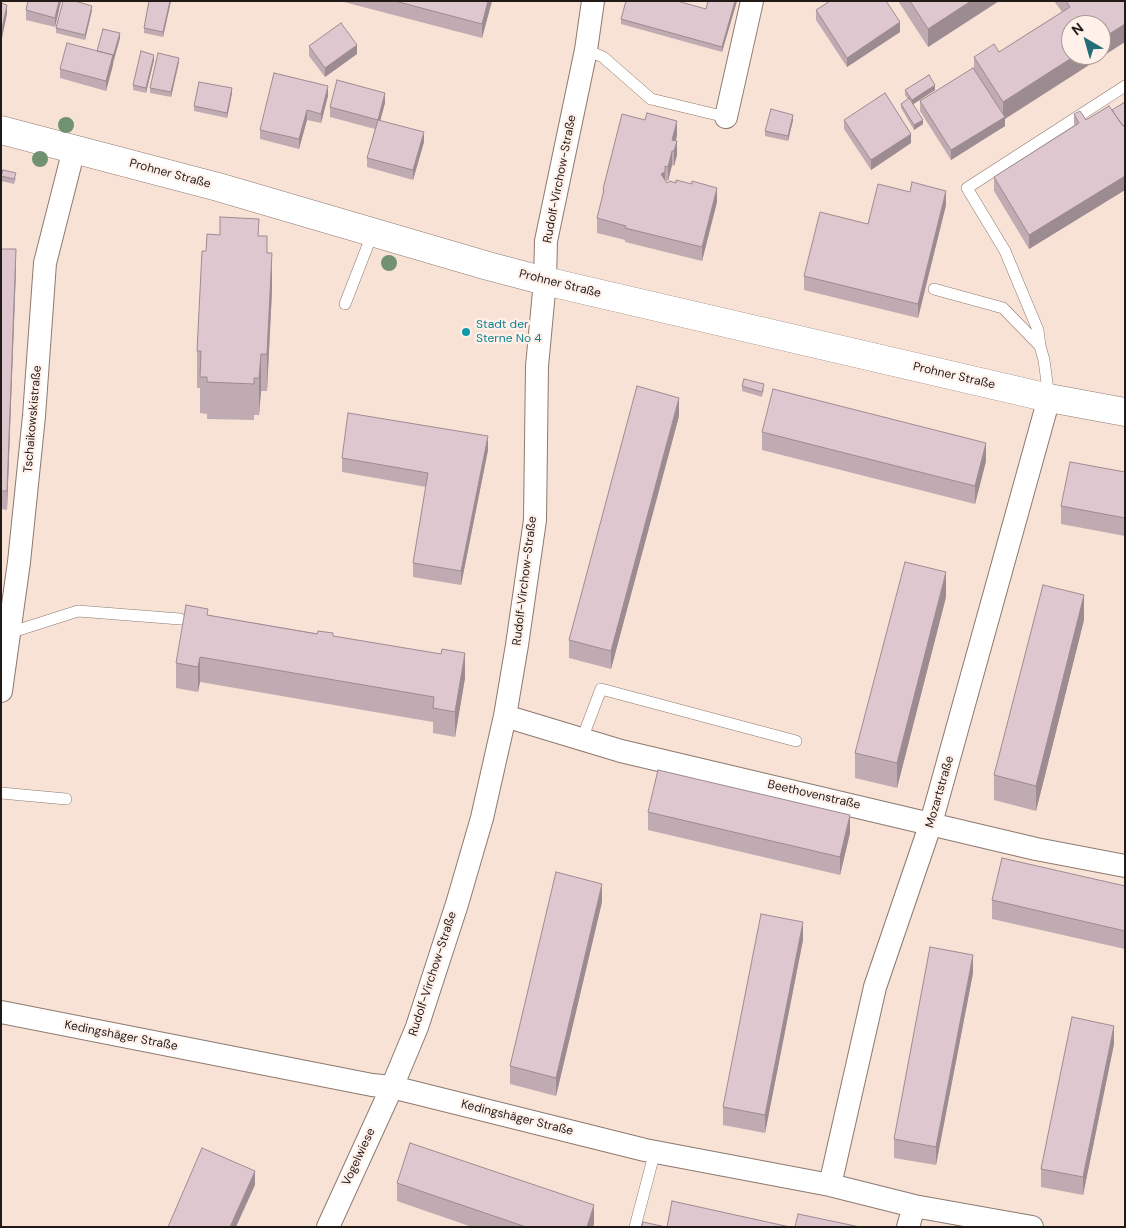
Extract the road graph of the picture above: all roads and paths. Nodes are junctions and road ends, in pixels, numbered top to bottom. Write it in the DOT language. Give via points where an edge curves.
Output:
graph roads {
  1 [pos="593,1"];
  2 [pos="752,1"];
  3 [pos="586,50"];
  4 [pos="1125,86"];
  5 [pos="726,117"];
  6 [pos="1,130"];
  7 [pos="74,149"];
  8 [pos="373,232"];
  9 [pos="545,281"];
  10 [pos="934,289"];
  11 [pos="344,304"];
  12 [pos="1040,346"];
  13 [pos="1049,398"];
  14 [pos="1125,412"];
  15 [pos="180,619"];
  16 [pos="9,633"];
  17 [pos="1,691"];
  18 [pos="506,716"];
  19 [pos="582,739"];
  20 [pos="796,741"];
  21 [pos="1,793"];
  22 [pos="66,799"];
  23 [pos="931,823"];
  24 [pos="1125,866"];
  25 [pos="1,1012"];
  26 [pos="392,1087"];
  27 [pos="655,1152"];
  28 [pos="830,1185"];
  29 [pos="911,1216"];
  30 [pos="328,1227"];
  31 [pos="635,1227"];
  32 [pos="1032,1227"];
  1 -- 3 [label="street, Rudolf-Virchow-Straße"];
  2 -- 5 [label="street"];
  3 -- 5 [label="lane" via="604,57 651,99"];
  3 -- 9 [label="street, Rudolf-Virchow-Straße" via="546,241"];
  4 -- 12 [label="lane" via="967,188 1005,251 1038,330"];
  6 -- 7 [label="main road, Prohner Straße"];
  7 -- 8 [label="main road, Prohner Straße"];
  7 -- 16 [label="street, Tschaikowskistraße" via="45,263 33,426"];
  8 -- 9 [label="main road, Prohner Straße"];
  8 -- 11 [label="lane"];
  9 -- 13 [label="main road, Prohner Straße"];
  9 -- 18 [label="street, Rudolf-Virchow-Straße" via="537,366 535,520"];
  10 -- 12 [label="lane" via="1003,308"];
  12 -- 13 [label="lane"];
  13 -- 14 [label="main road, Prohner Straße"];
  13 -- 23 [label="street, Mozartstraße"];
  15 -- 16 [label="lane" via="78,611"];
  16 -- 17 [label="street, Tschaikowskistraße"];
  18 -- 19 [label="street, Beethovenstraße"];
  18 -- 26 [label="street, Rudolf-Virchow-Straße" via="482,818 457,904 417,1027"];
  19 -- 20 [label="lane" via="601,689"];
  19 -- 23 [label="street, Beethovenstraße" via="621,751"];
  21 -- 22 [label="lane"];
  23 -- 24 [label="street, Beethovenstraße" via="1036,849"];
  23 -- 28 [label="street, Mozartstraße" via="875,987"];
  25 -- 26 [label="street, Kedingshäger Straße"];
  26 -- 27 [label="street, Kedingshäger Straße"];
  26 -- 30 [label="street, Vogelwiese"];
  27 -- 28 [label="street, Kedingshäger Straße"];
  27 -- 31 [label="lane"];
  28 -- 29 [label="street, Kedingshäger Straße"];
  29 -- 32 [label="street, Kedingshäger Straße"];
}
